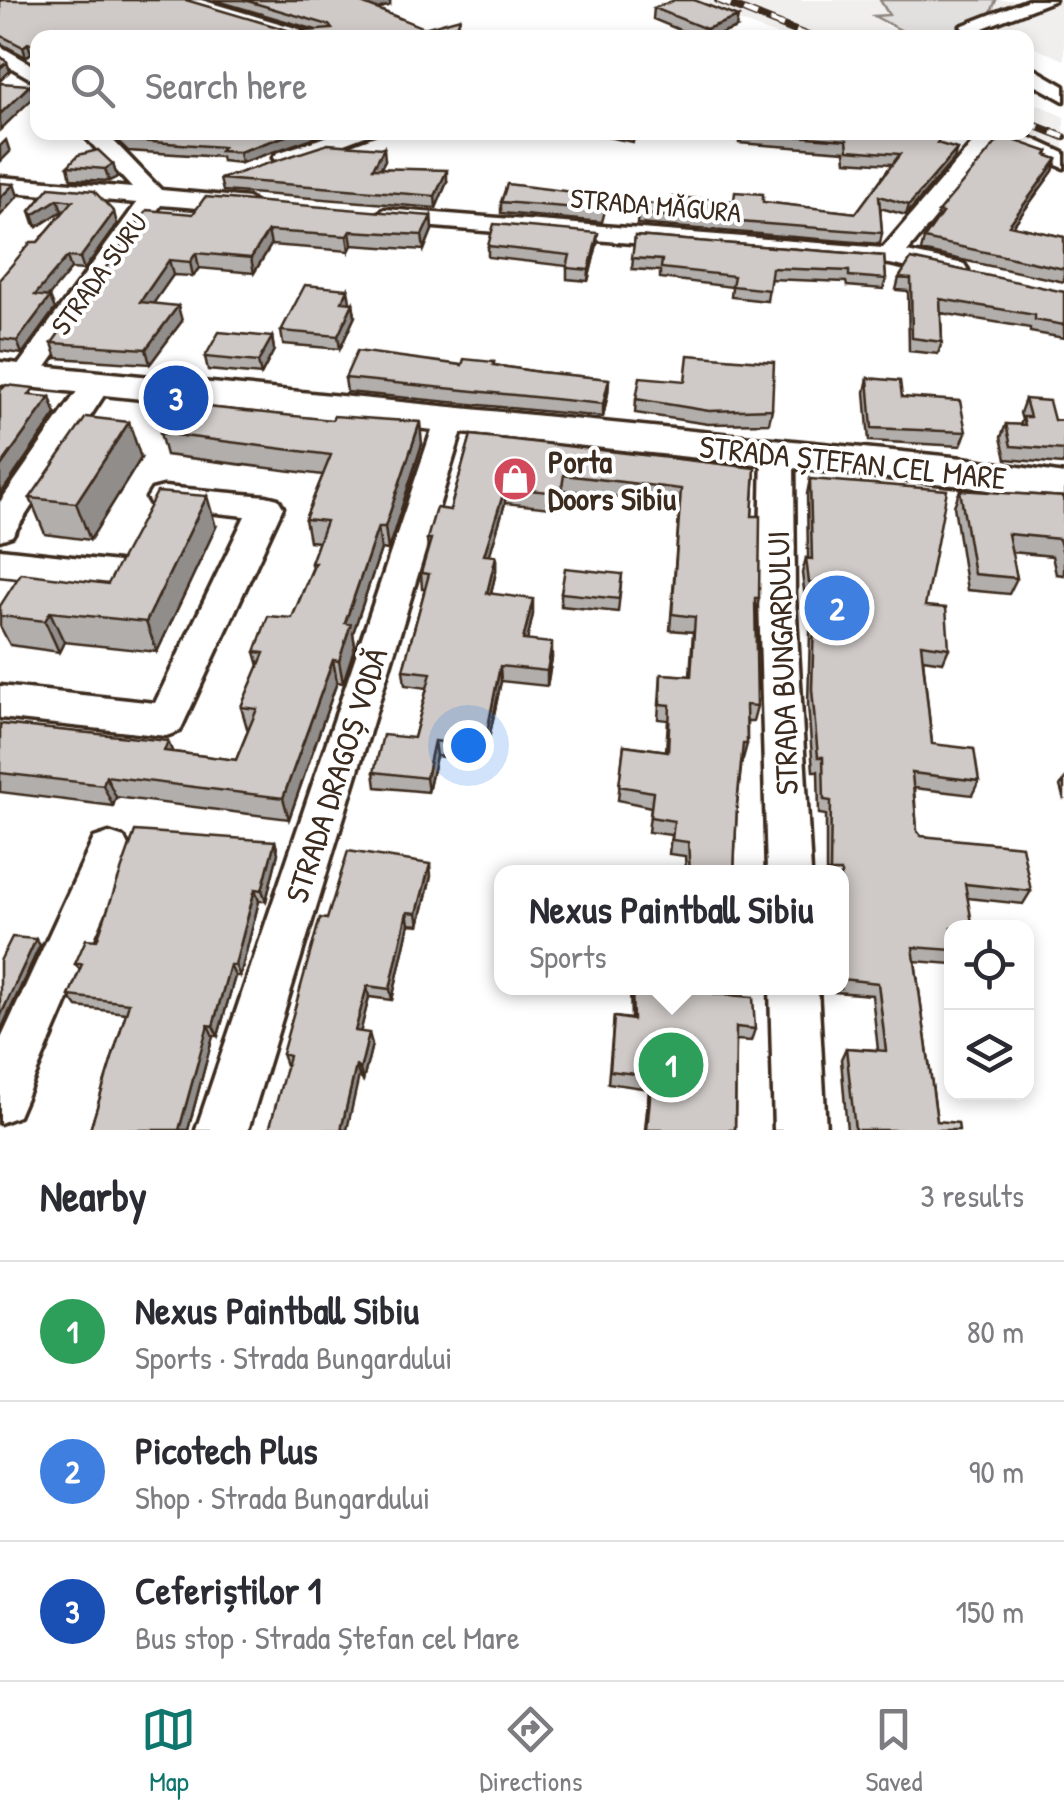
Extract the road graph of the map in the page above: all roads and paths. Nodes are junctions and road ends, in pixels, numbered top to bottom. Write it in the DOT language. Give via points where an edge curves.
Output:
graph roads {
  1 [pos="180,0"];
  2 [pos="232,0"];
  3 [pos="1046,0"];
  4 [pos="207,7"];
  5 [pos="291,30"];
  6 [pos="974,30"];
  7 [pos="1034,75"];
  8 [pos="1064,96"];
  9 [pos="101,140"];
  10 [pos="341,140"];
  11 [pos="989,140"];
  12 [pos="1015,140"];
  13 [pos="1064,161"];
  14 [pos="256,168"];
  15 [pos="220,179"];
  16 [pos="0,184"];
  17 [pos="163,198"];
  18 [pos="279,207"];
  19 [pos="358,214"];
  20 [pos="890,256"];
  21 [pos="987,277"];
  22 [pos="13,374"];
  23 [pos="97,383"];
  24 [pos="450,421"];
  25 [pos="778,453"];
  26 [pos="1059,486"];
  27 [pos="161,497"];
  28 [pos="0,528"];
  29 [pos="0,562"];
  30 [pos="118,575"];
  31 [pos="0,702"];
  32 [pos="109,852"];
  33 [pos="789,865"];
  34 [pos="794,995"];
  35 [pos="0,1098"];
  36 [pos="222,1130"];
  37 [pos="800,1130"];
  1 -- 4 [label="street"];
  2 -- 4 [label="street"];
  3 -- 6 [label="street"];
  4 -- 5 [label="street"];
  7 -- 8 [label="street"];
  9 -- 17 [label="street, STRADA SURU"];
  10 -- 14 [label="street"];
  11 -- 20 [label="street"];
  12 -- 13 [label="street"];
  15 -- 17 [label="street"];
  16 -- 17 [label="street"];
  17 -- 18 [label="street"];
  17 -- 22 [label="street, STRADA SURU"];
  19 -- 20 [label="street, STRADA MĂGURA"];
  20 -- 21 [label="street, STRADA MĂGURA"];
  22 -- 23 [label="main road, STRADA ȘTEFAN CEL MARE"];
  23 -- 24 [label="main road, STRADA ȘTEFAN CEL MARE"];
  23 -- 28 [label="street"];
  24 -- 25 [label="main road, STRADA ȘTEFAN CEL MARE"];
  24 -- 36 [label="street, STRADA DRAGOȘ VODĂ"];
  25 -- 26 [label="main road, STRADA ȘTEFAN CEL MARE"];
  25 -- 33 [label="street, STRADA BUNGARDULUI"];
  27 -- 31 [label="street" via="266,508 166,720"];
  29 -- 30 [label="street"];
  32 -- 35 [label="street"];
  34 -- 37 [label="street"];
}
